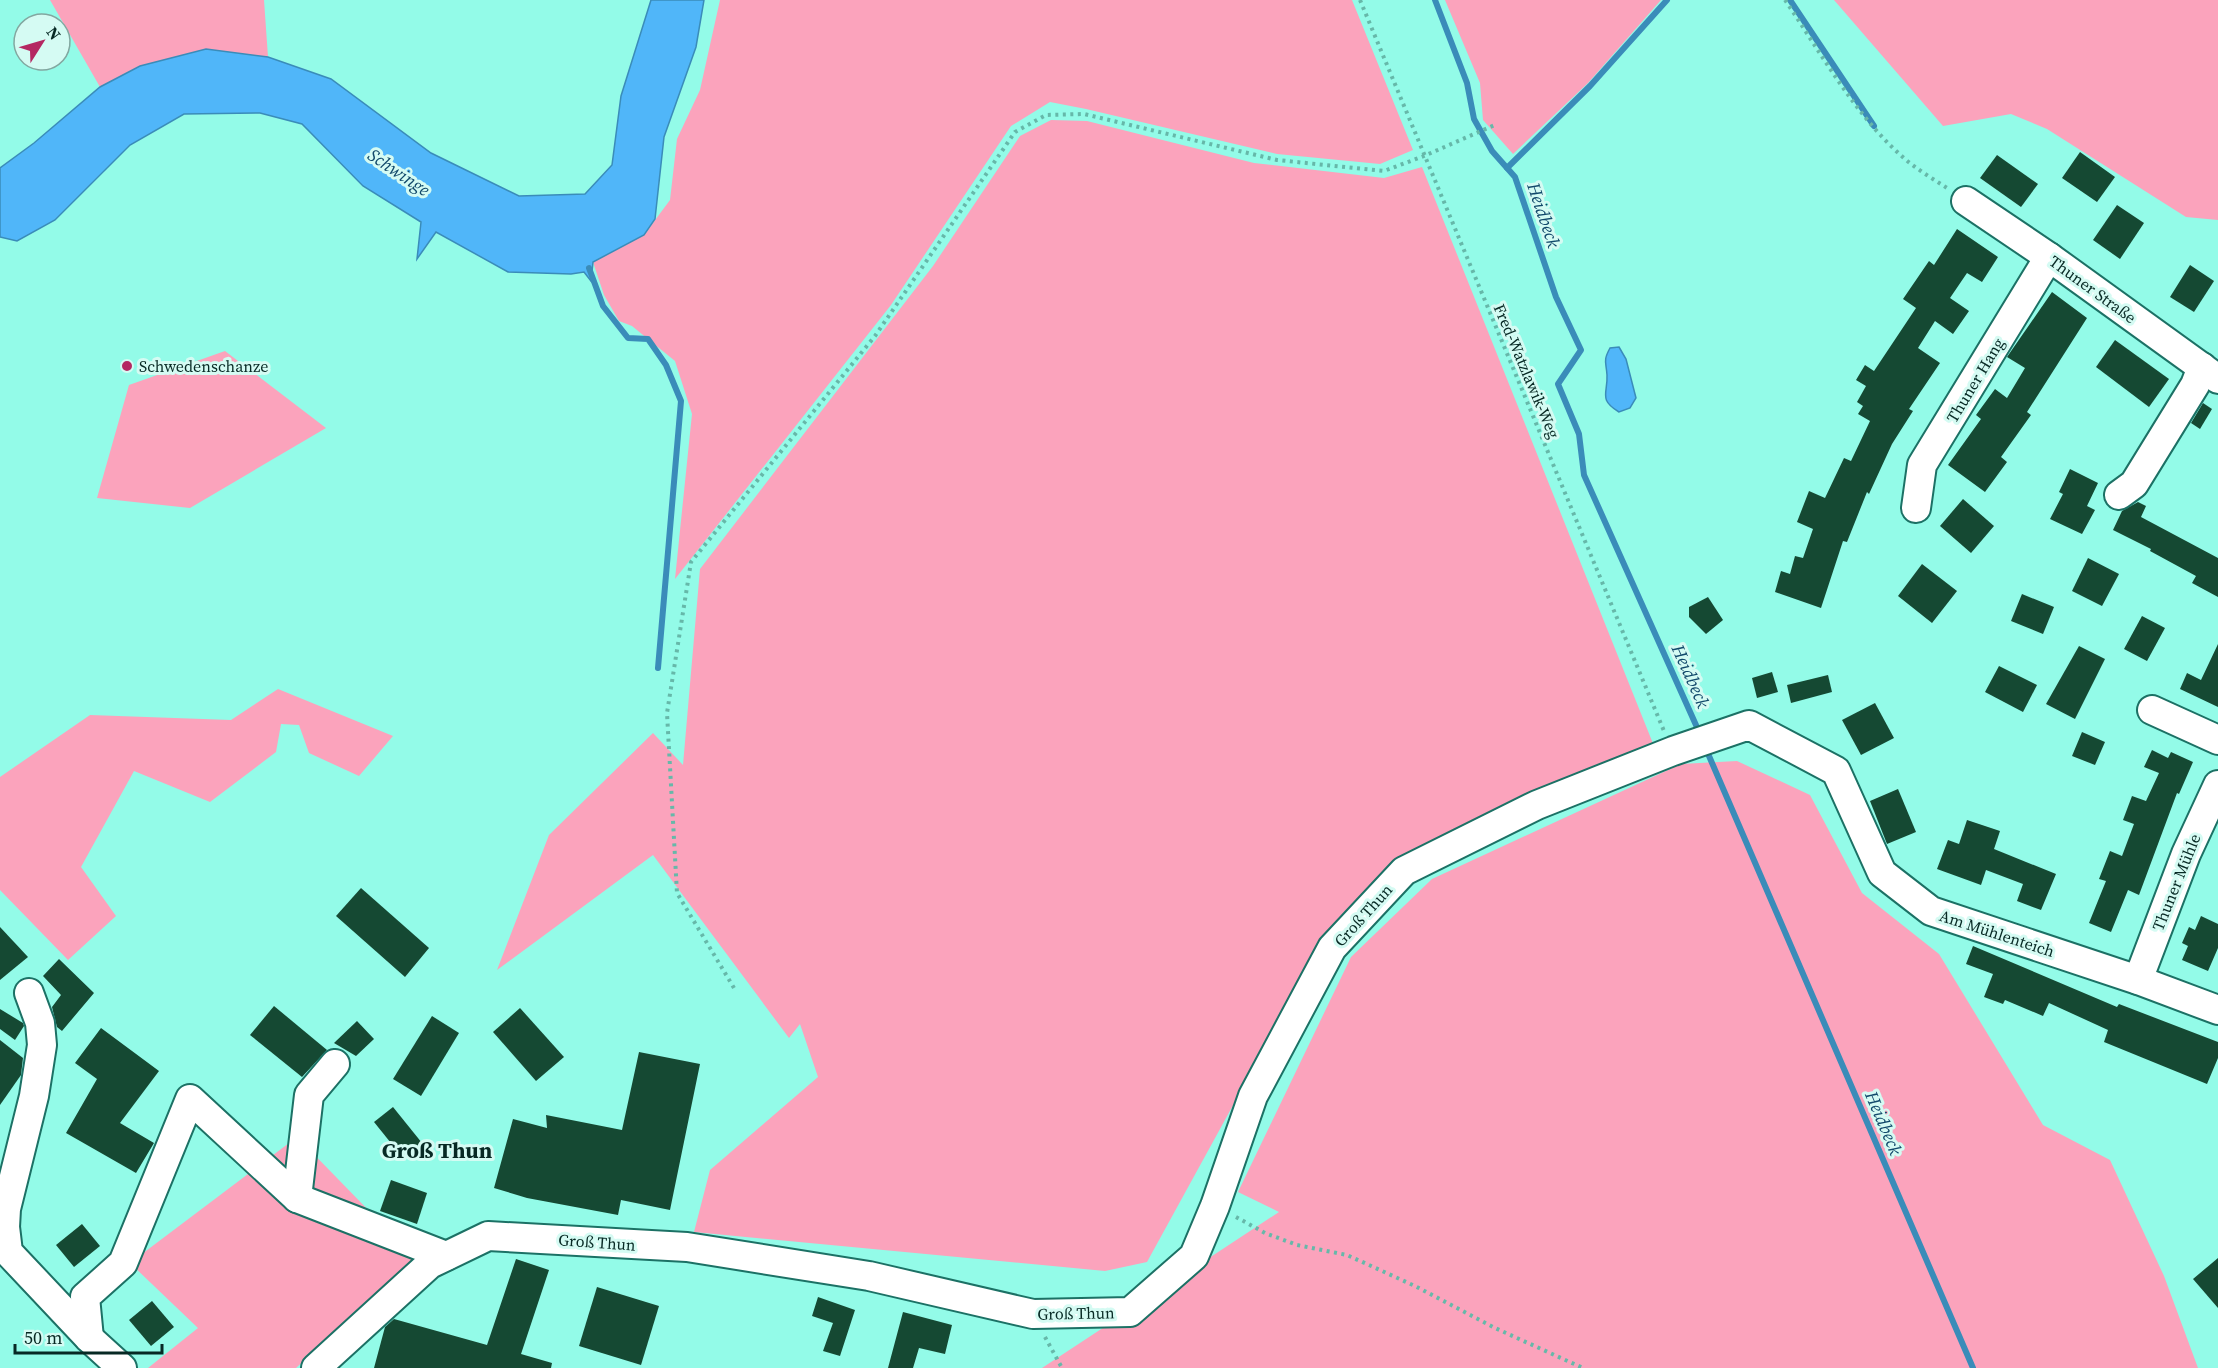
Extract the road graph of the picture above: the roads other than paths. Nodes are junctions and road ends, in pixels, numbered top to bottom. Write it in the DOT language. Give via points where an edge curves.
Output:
graph roads {
  1 [pos="1966,201"];
  2 [pos="2049,257"];
  3 [pos="2210,373"];
  4 [pos="2119,495"];
  5 [pos="1916,508"];
  6 [pos="2152,710"];
  7 [pos="1749,725"];
  8 [pos="2218,740"];
  9 [pos="2218,785"];
  10 [pos="2138,980"];
  11 [pos="29,993"];
  12 [pos="2218,1010"];
  13 [pos="336,1064"];
  14 [pos="297,1198"];
  15 [pos="446,1256"];
  16 [pos="88,1338"];
  17 [pos="122,1368"];
  18 [pos="316,1368"];
  1 -- 2 [label="street, Thuner Straße"];
  2 -- 3 [label="street, Thuner Straße"];
  2 -- 5 [label="street, Thuner Hang" via="1922,465"];
  3 -- 4 [label="street" via="2195,385 2134,484"];
  6 -- 8 [label="street"];
  7 -- 10 [label="street, Am Mühlenteich" via="1836,771 1882,873 1931,911"];
  7 -- 15 [label="street, Groß Thun" via="1537,805 1404,871 1332,948 1253,1096 1194,1256 1130,1312 1033,1314 869,1276 687,1247 488,1236"];
  9 -- 10 [label="street, Thuner Mühle" via="2186,854"];
  10 -- 12 [label="street, Am Mühlenteich"];
  11 -- 16 [label="street" via="40,1023 42,1045 34,1096 6,1209 8,1252"];
  13 -- 14 [label="street" via="309,1095"];
  14 -- 15 [label="street"];
  14 -- 16 [label="street" via="190,1099 123,1263 85,1297"];
  15 -- 18 [label="street, Groß Thun" via="430,1264"];
  16 -- 17 [label="street"];
}
